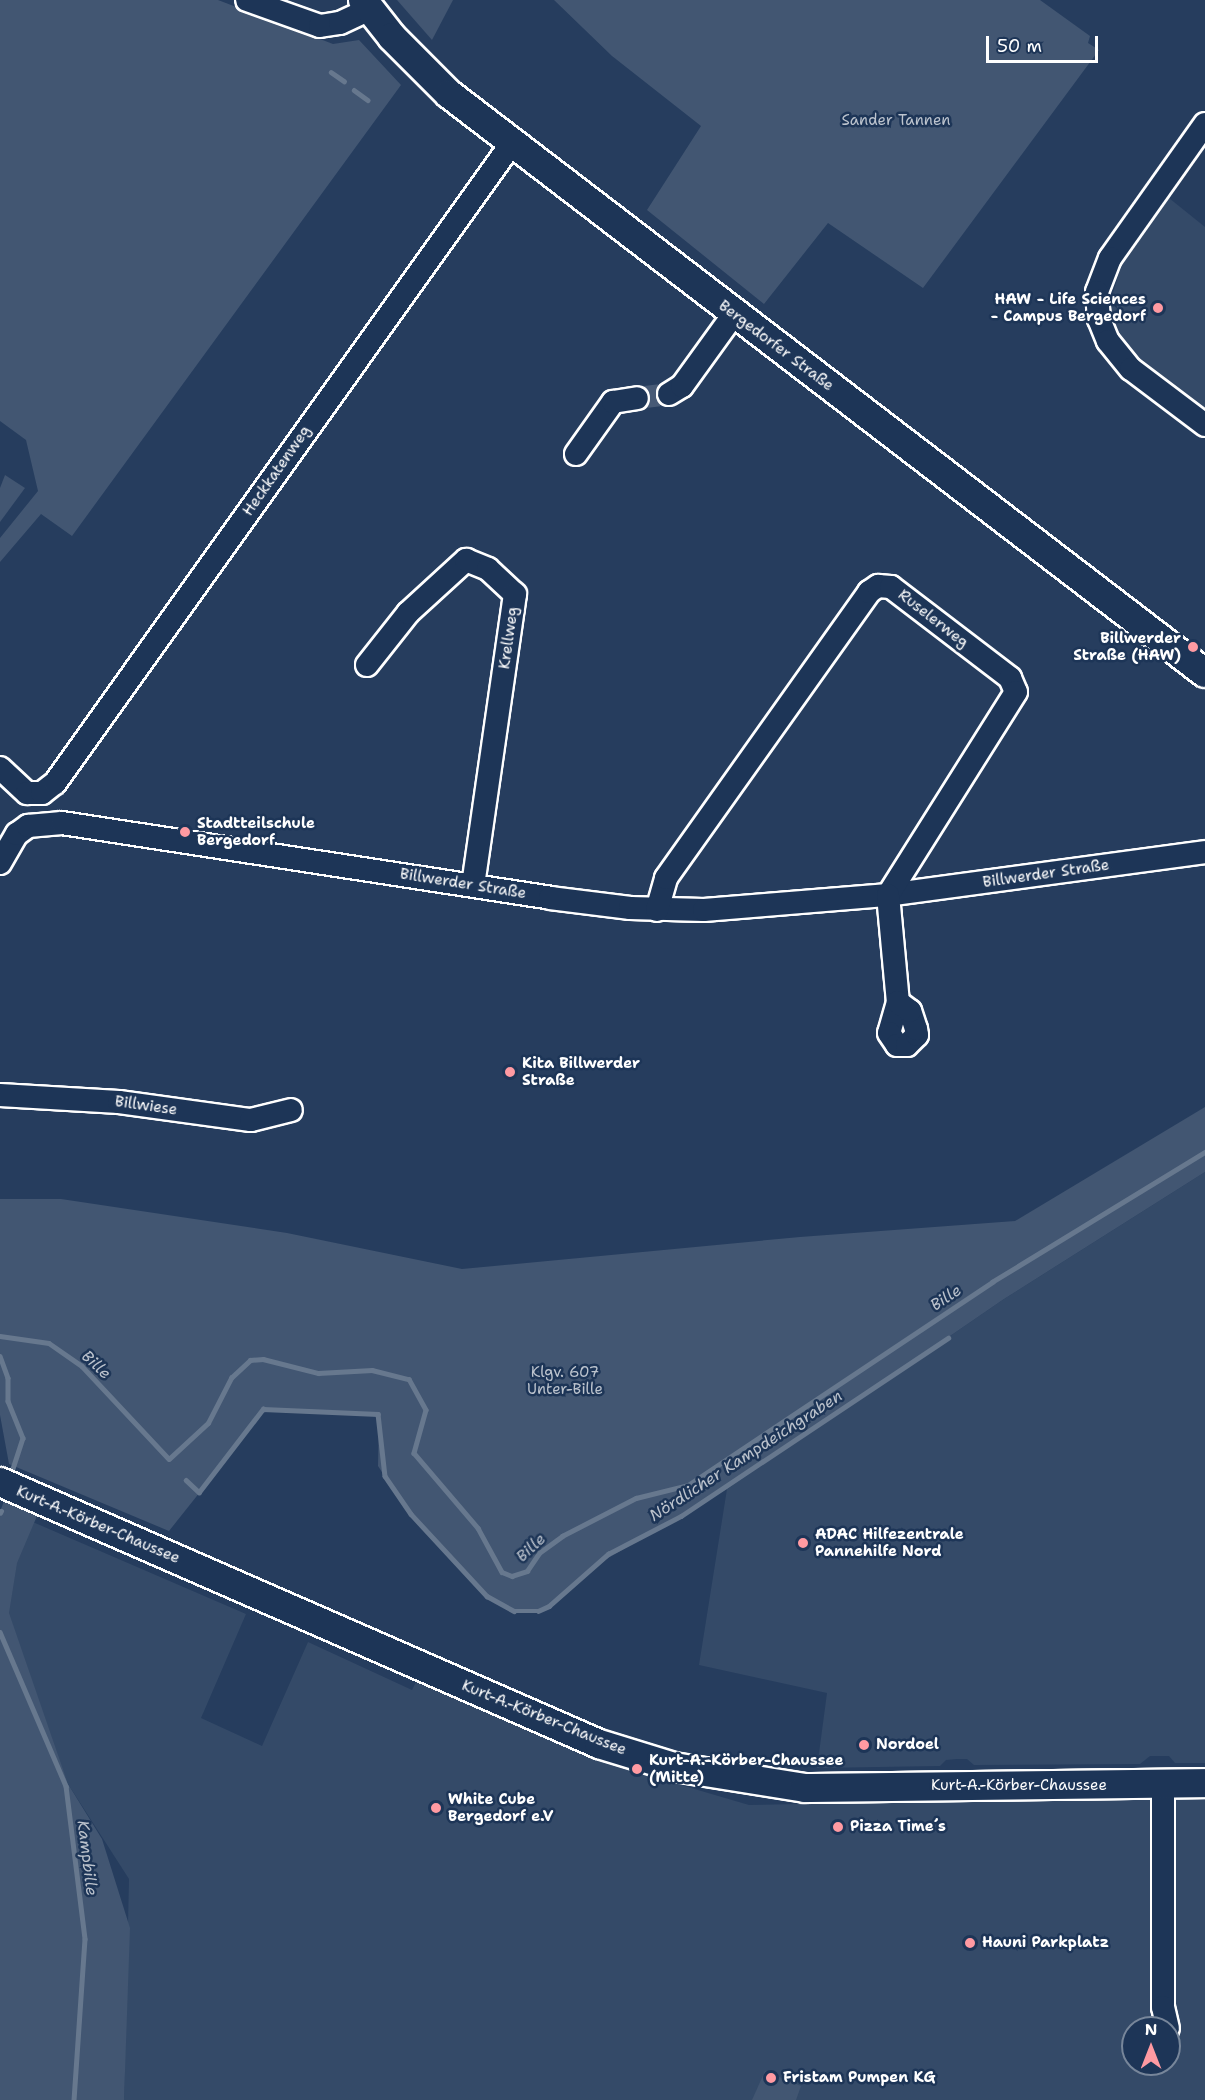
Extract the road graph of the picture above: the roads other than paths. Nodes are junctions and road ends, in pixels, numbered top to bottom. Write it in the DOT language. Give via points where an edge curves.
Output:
graph roads {
  1 [pos="247,0"];
  2 [pos="367,4"];
  3 [pos="1205,124"];
  4 [pos="512,143"];
  5 [pos="734,314"];
  6 [pos="669,394"];
  7 [pos="638,398"];
  8 [pos="1205,425"];
  9 [pos="576,454"];
  10 [pos="367,665"];
  11 [pos="1205,673"];
  12 [pos="0,768"];
  13 [pos="1205,852"];
  14 [pos="0,863"];
  15 [pos="473,885"];
  16 [pos="888,895"];
  17 [pos="657,910"];
  18 [pos="898,1002"];
  19 [pos="0,1095"];
  20 [pos="291,1110"];
  21 [pos="0,1482"];
  22 [pos="1205,1783"];
  23 [pos="1163,1785"];
  24 [pos="1165,2016"];
  1 -- 2 [label="street" via="320,26 340,23"];
  2 -- 4 [label="main road, Bergedorfer Straße" via="449,94"];
  3 -- 8 [label="street" via="1110,258 1097,292 1099,319 1108,341 1131,369"];
  4 -- 5 [label="main road, Bergedorfer Straße"];
  4 -- 12 [label="street, Heckkatenweg" via="58,779 38,794 19,789"];
  5 -- 6 [label="street" via="682,386"];
  5 -- 11 [label="main road, Bergedorfer Straße"];
  7 -- 9 [label="street" via="614,402"];
  10 -- 15 [label="street, Krellweg" via="408,613 466,560 488,569 515,594"];
  13 -- 16 [label="street, Billwerder Straße"];
  14 -- 15 [label="street, Billwerder Straße" via="17,834 40,823 62,823"];
  15 -- 17 [label="street, Billwerder Straße"];
  16 -- 17 [label="street, Billwerder Straße" via="704,910"];
  16 -- 17 [label="street, Ruselerweg" via="1016,692 1010,678 898,591 882,585 869,592 666,878"];
  16 -- 18 [label="street"];
  19 -- 20 [label="street, Billwiese" via="119,1102 251,1120"];
  21 -- 23 [label="main road, Kurt-A.-Körber-Chaussee" via="599,1743 674,1767 805,1788"];
  22 -- 23 [label="main road, Kurt-A.-Körber-Chaussee"];
  23 -- 24 [label="street"];
}
